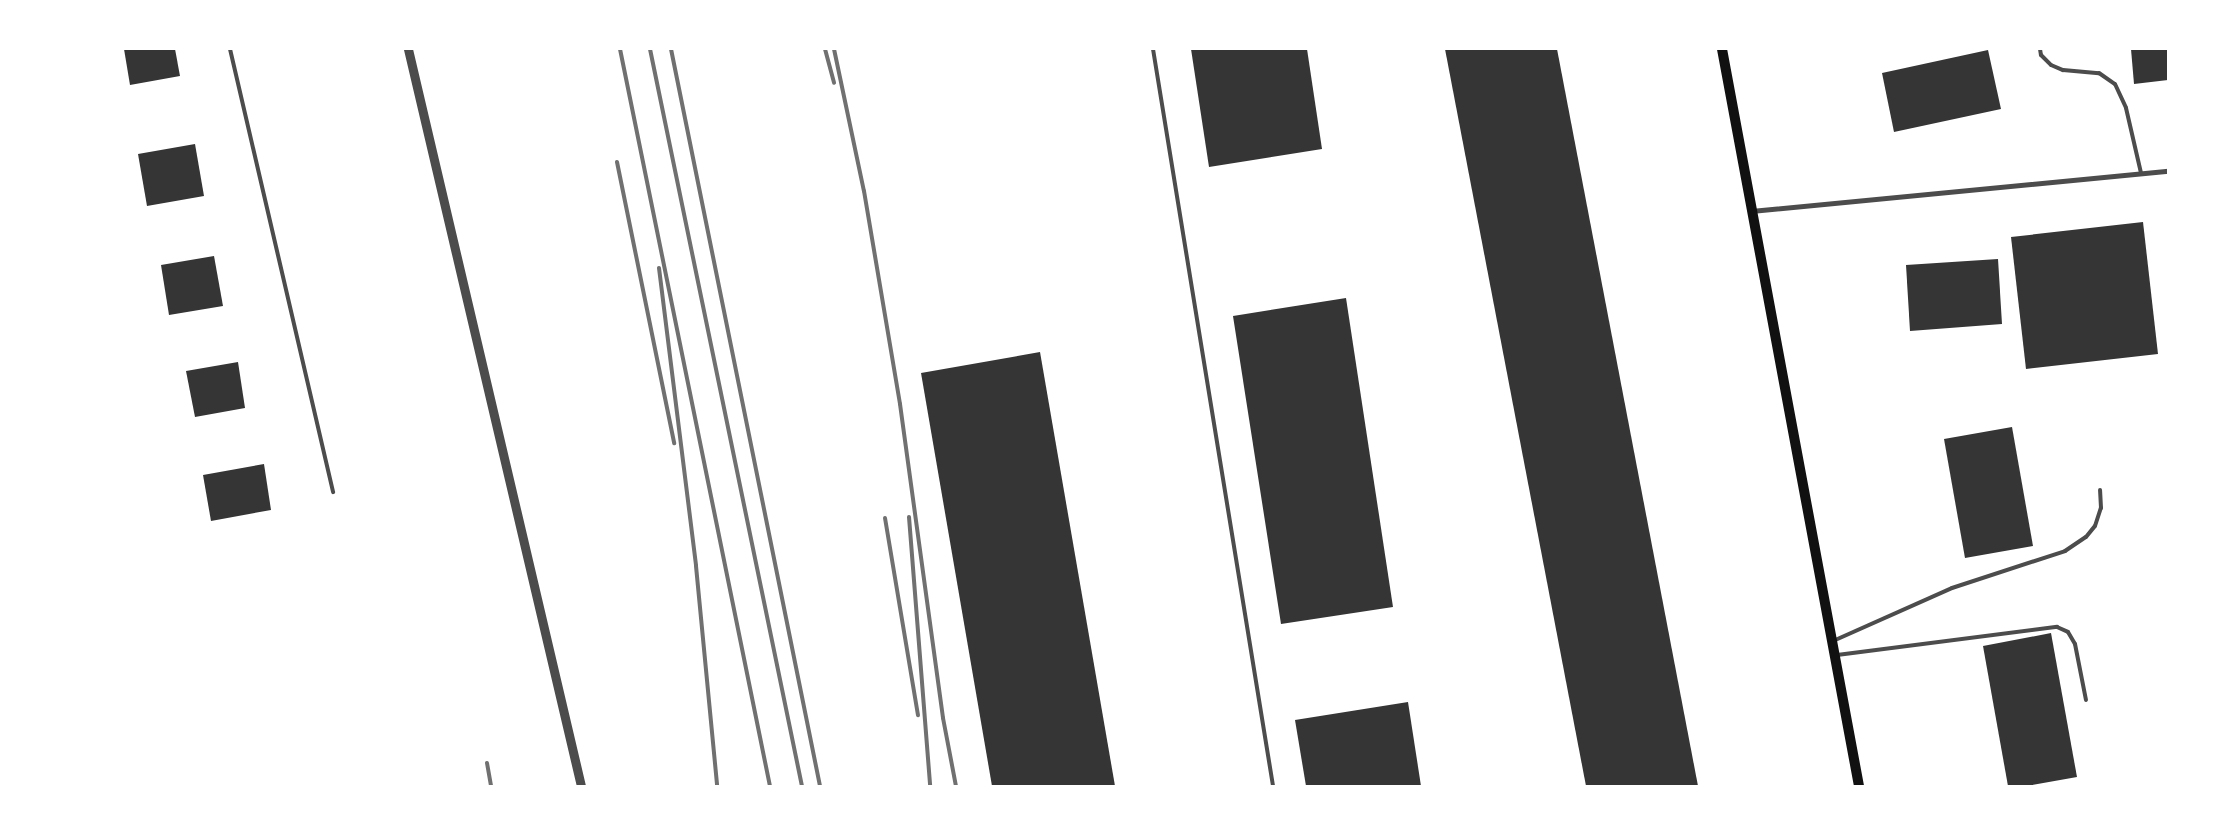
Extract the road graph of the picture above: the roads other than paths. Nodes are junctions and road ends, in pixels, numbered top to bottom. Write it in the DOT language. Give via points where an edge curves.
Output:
graph roads {
  1 [pos="230,49"];
  2 [pos="408,49"];
  3 [pos="1153,49"];
  4 [pos="1722,49"];
  5 [pos="2040,49"];
  6 [pos="2168,171"];
  7 [pos="2141,174"];
  8 [pos="1750,212"];
  9 [pos="2100,490"];
  10 [pos="333,492"];
  11 [pos="1831,641"];
  12 [pos="1834,655"];
  13 [pos="2086,700"];
  14 [pos="581,786"];
  15 [pos="1273,786"];
  16 [pos="1859,786"];
  1 -- 10 [label="lane"];
  2 -- 14 [label="street"];
  3 -- 15 [label="lane"];
  4 -- 8 [label="main road"];
  5 -- 7 [label="lane" via="2041,55 2051,65 2063,70 2099,73 2115,84 2126,108"];
  6 -- 7 [label="street"];
  7 -- 8 [label="street"];
  8 -- 11 [label="main road"];
  9 -- 11 [label="lane" via="2101,508 2095,526 2066,551 1952,588"];
  11 -- 12 [label="main road"];
  12 -- 13 [label="lane" via="2057,627 2068,632 2075,644"];
  12 -- 16 [label="main road"];
}
